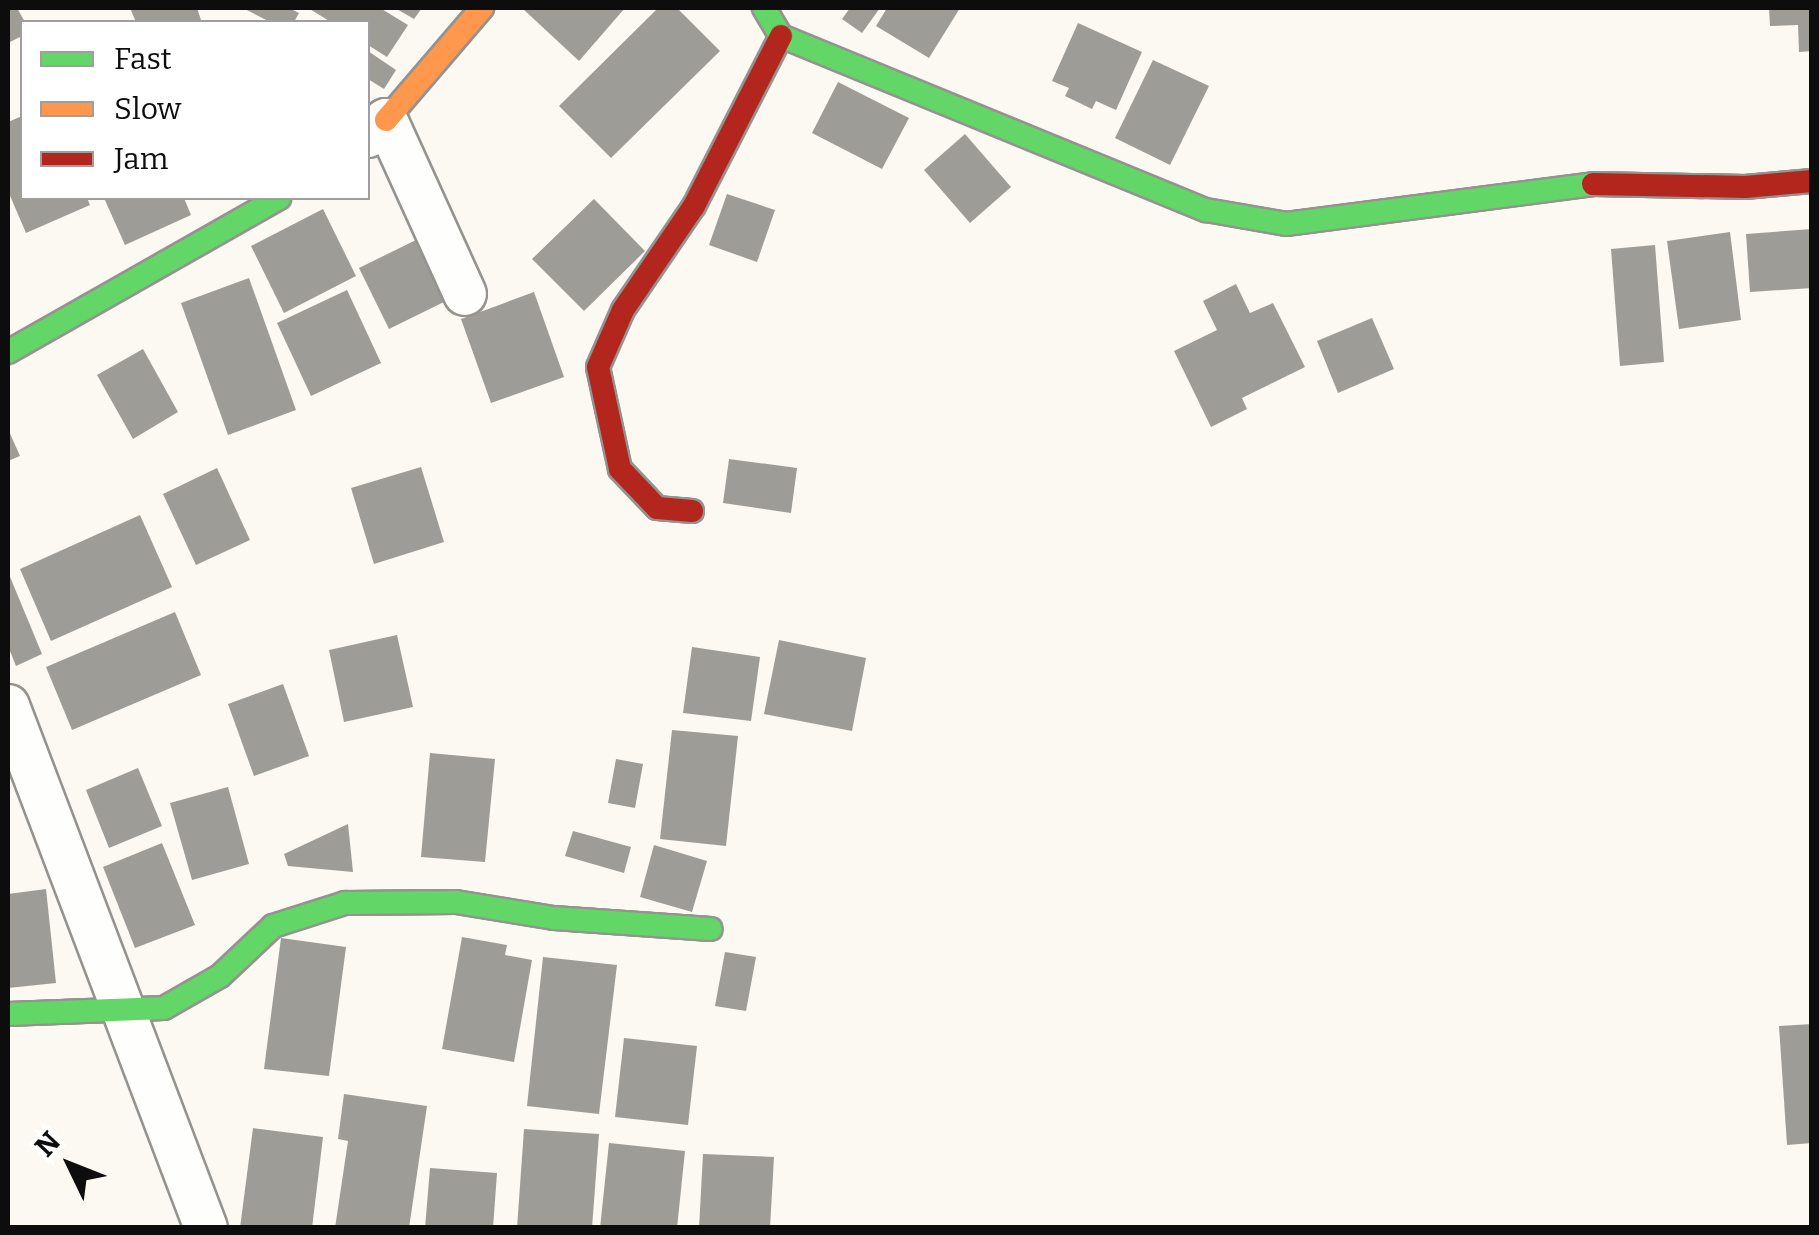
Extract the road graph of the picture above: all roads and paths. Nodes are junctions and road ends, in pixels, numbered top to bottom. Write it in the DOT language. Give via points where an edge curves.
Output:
graph roads {
  1 [pos="482,8"];
  2 [pos="764,8"];
  3 [pos="781,36"];
  4 [pos="377,128"];
  5 [pos="1812,181"];
  6 [pos="276,200"];
  7 [pos="466,294"];
  8 [pos="8,352"];
  9 [pos="692,511"];
  10 [pos="8,706"];
  11 [pos="710,929"];
  12 [pos="128,1010"];
  13 [pos="8,1014"];
  14 [pos="206,1228"];
  1 -- 4 [label="street"];
  2 -- 3 [label="street"];
  3 -- 5 [label="street" via="1206,210 1286,224 1592,184 1744,187"];
  3 -- 9 [label="street" via="694,206 623,310 598,367 620,468 658,508"];
  4 -- 7 [label="street"];
  6 -- 8 [label="street"];
  10 -- 12 [label="street"];
  11 -- 12 [label="street" via="554,918 456,902 345,903 304,910 273,926 220,976 164,1008"];
  12 -- 13 [label="street"];
  12 -- 14 [label="street"];
}
